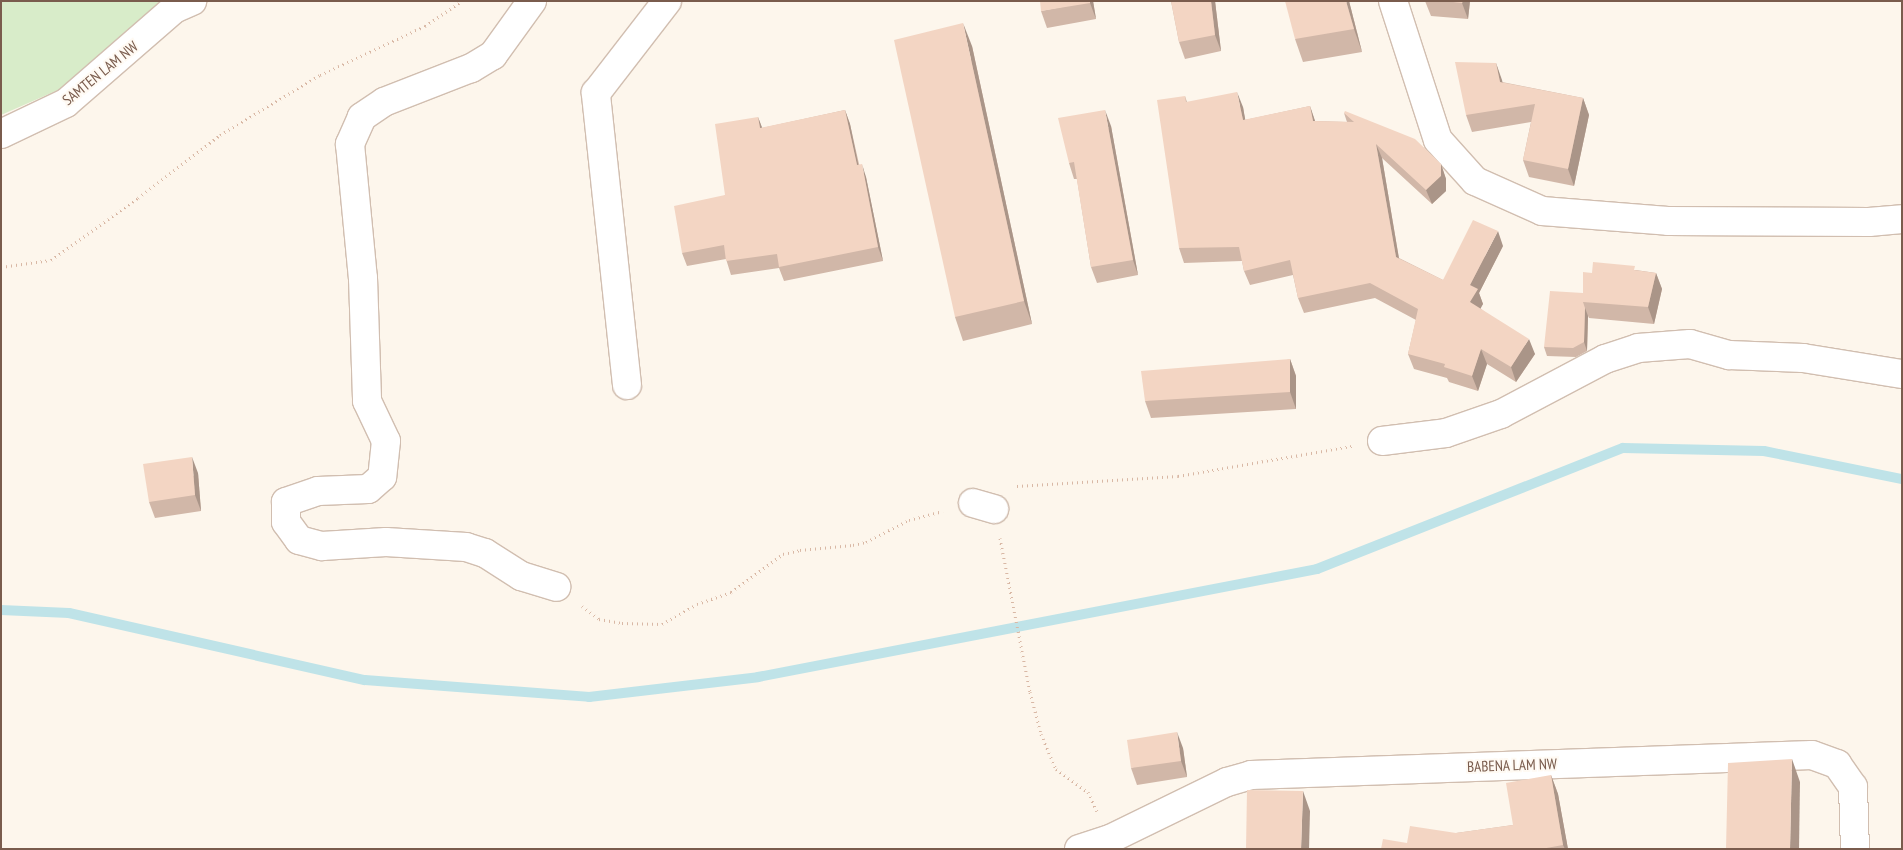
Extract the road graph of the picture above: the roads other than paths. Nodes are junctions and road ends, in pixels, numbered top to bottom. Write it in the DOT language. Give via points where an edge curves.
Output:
graph roads {
  1 [pos="192,1"];
  2 [pos="532,1"];
  3 [pos="667,1"];
  4 [pos="1393,1"];
  5 [pos="1,134"];
  6 [pos="1902,219"];
  7 [pos="1902,374"];
  8 [pos="627,385"];
  9 [pos="1382,440"];
  10 [pos="556,587"];
  11 [pos="1081,848"];
  12 [pos="1854,849"];
  1 -- 5 [label="street, SAMTEN LAM NW" via="174,9 66,103"];
  2 -- 10 [label="street" via="492,55 471,68 384,102 362,118 350,144 363,278 367,401 386,440 382,477 368,489 318,491 286,502 286,522 299,540 322,546 386,542 466,547 485,553 521,576"];
  3 -- 8 [label="street" via="596,93"];
  4 -- 6 [label="street" via="1438,140 1475,182 1542,211 1668,221 1869,222"];
  7 -- 9 [label="street" via="1803,358 1729,355 1690,344 1638,348 1605,359 1501,414 1446,433"];
  11 -- 12 [label="street, BABENA LAM NW" via="1110,839 1227,782 1258,774 1812,755 1837,764 1853,787"];
}
